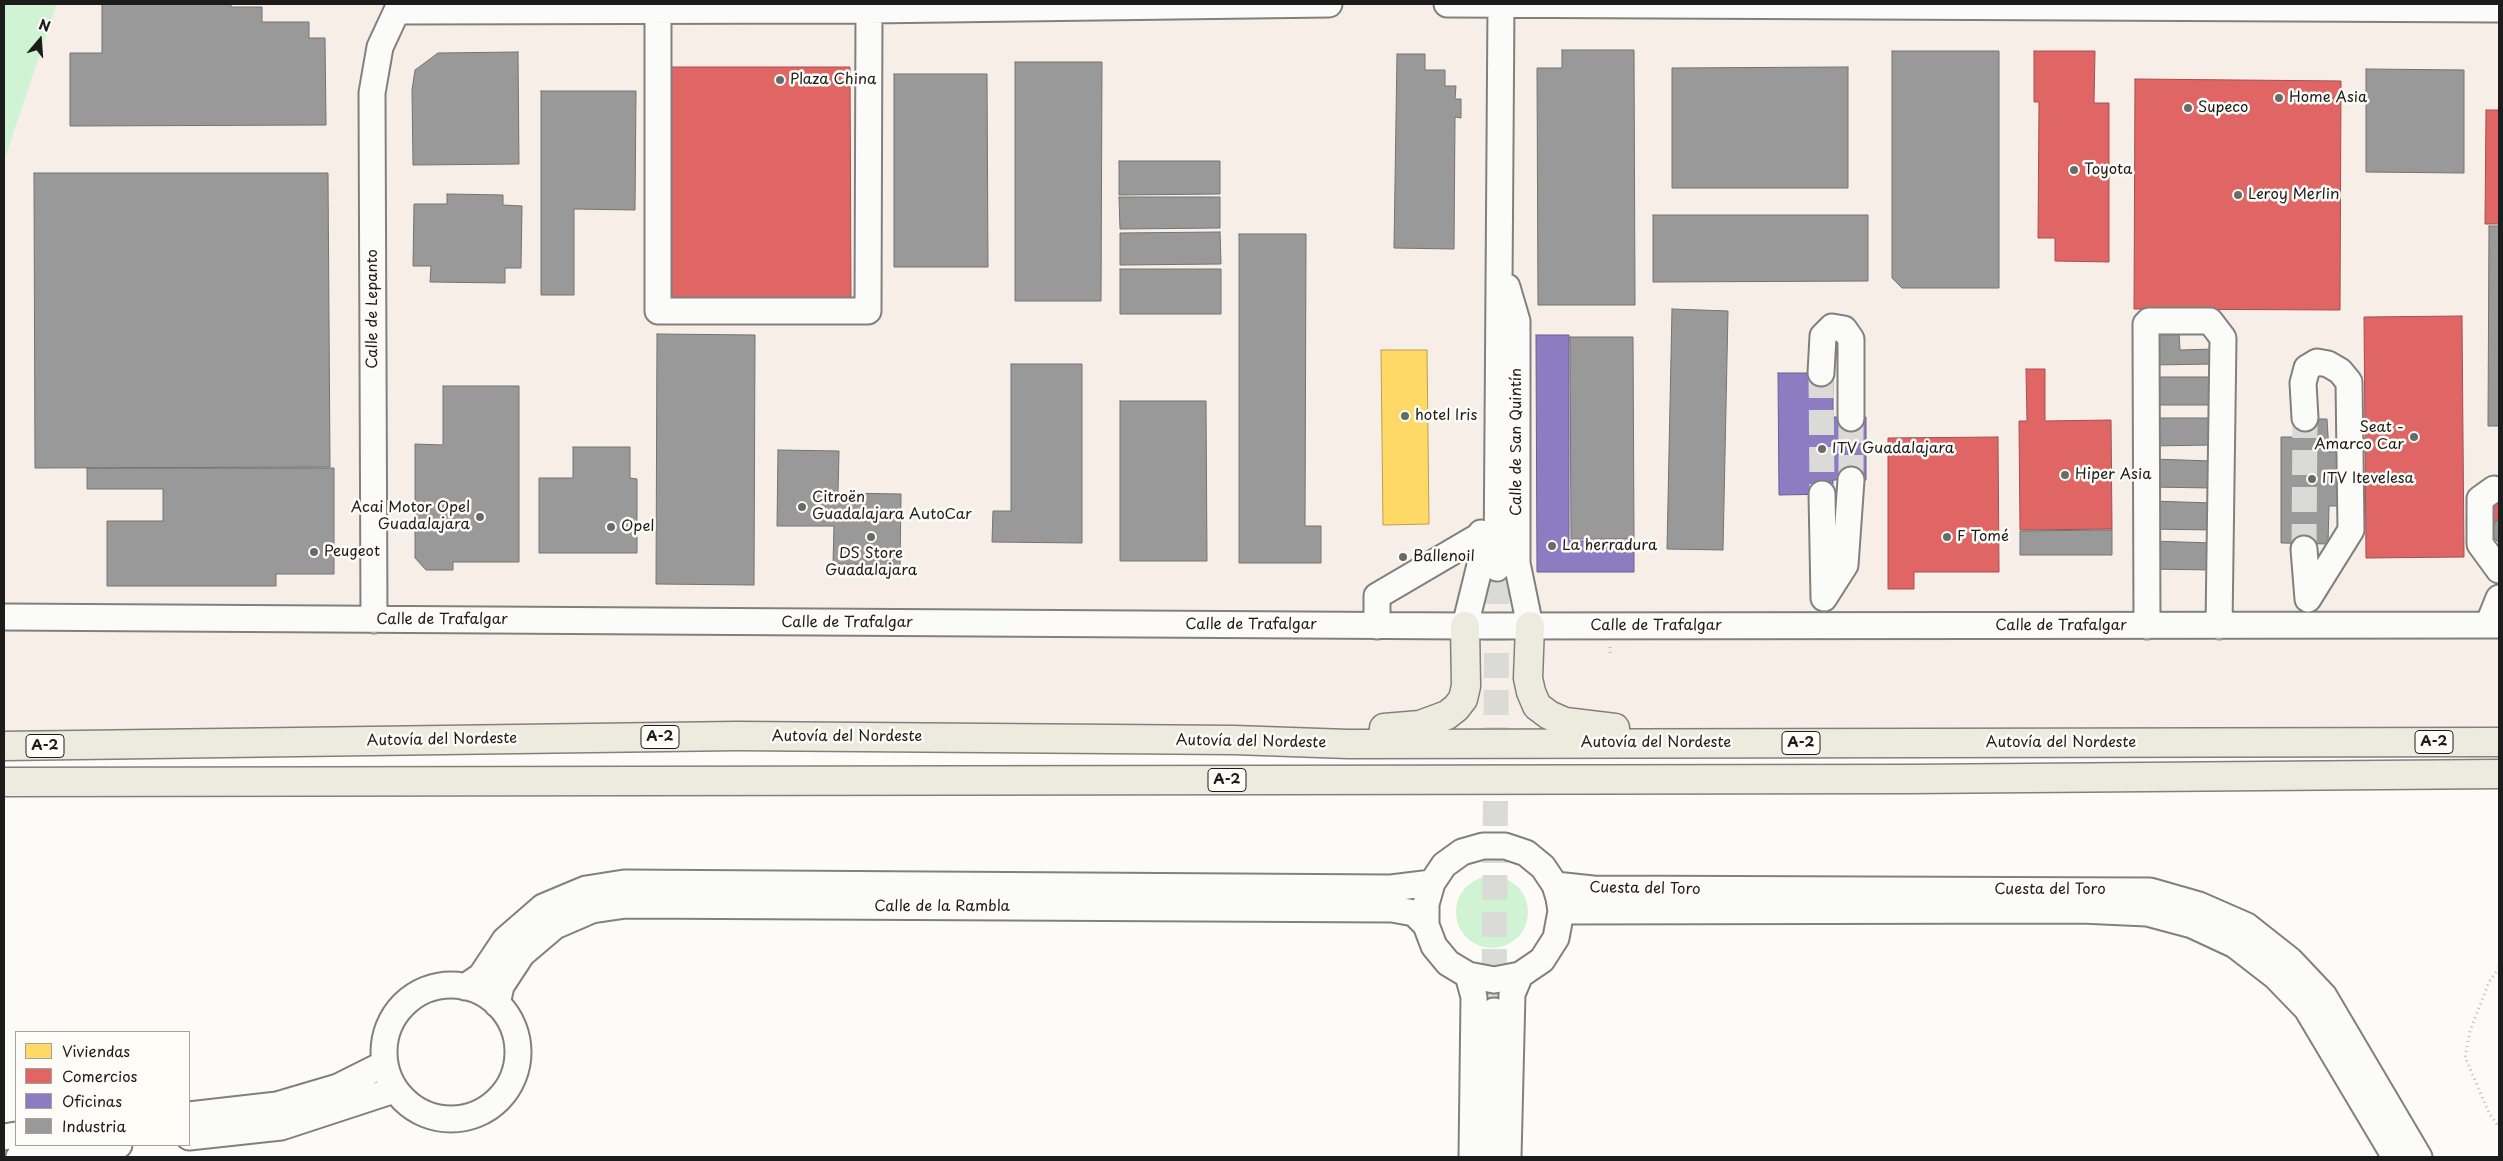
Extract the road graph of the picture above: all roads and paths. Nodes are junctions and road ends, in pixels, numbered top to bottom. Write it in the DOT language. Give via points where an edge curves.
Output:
graph roads {
  1 [pos="1329,4"];
  2 [pos="1447,4"];
  3 [pos="1501,4"];
  4 [pos="2031,5"];
  5 [pos="2128,5"];
  6 [pos="398,8"];
  7 [pos="499,8"];
  8 [pos="2499,9"];
  9 [pos="869,10"];
  10 [pos="658,11"];
  11 [pos="1499,258"];
  12 [pos="1821,373"];
  13 [pos="1851,418"];
  14 [pos="2305,418"];
  15 [pos="1850,480"];
  16 [pos="2494,489"];
  17 [pos="1822,494"];
  18 [pos="1481,535"];
  19 [pos="2304,549"];
  20 [pos="1497,568"];
  21 [pos="2499,570"];
  22 [pos="1824,598"];
  23 [pos="2499,598"];
  24 [pos="2308,599"];
  25 [pos="4,617"];
  26 [pos="374,620"];
  27 [pos="2494,625"];
  28 [pos="1376,626"];
  29 [pos="1465,626"];
  30 [pos="1530,626"];
  31 [pos="1825,626"];
  32 [pos="2147,626"];
  33 [pos="2220,626"];
  34 [pos="2302,626"];
  35 [pos="1234,740"];
  36 [pos="4,741"];
  37 [pos="2369,742"];
  38 [pos="2499,742"];
  39 [pos="4,746"];
  40 [pos="86,746"];
  41 [pos="2499,774"];
  42 [pos="2369,775"];
  43 [pos="4,782"];
  44 [pos="2499,788"];
  45 [pos="1432,883"];
  46 [pos="1555,885"];
  47 [pos="1561,911"];
  48 [pos="1426,925"];
  49 [pos="2499,968"];
  50 [pos="1468,975"];
  51 [pos="1520,975"];
  52 [pos="465,987"];
  53 [pos="497,1004"];
  54 [pos="1494,1011"];
  55 [pos="384,1064"];
  56 [pos="394,1090"];
  57 [pos="190,1115"];
  58 [pos="2499,1127"];
  59 [pos="190,1137"];
  60 [pos="110,1146"];
  61 [pos="19,1157"];
  62 [pos="1472,1157"];
  63 [pos="1490,1157"];
  64 [pos="1508,1157"];
  65 [pos="2395,1157"];
  66 [pos="2419,1157"];
  1 -- 9 [label="street"];
  2 -- 3 [label="street"];
  3 -- 4 [label="street"];
  3 -- 11 [label="street, Calle de San Quintín"];
  4 -- 5 [label="street"];
  5 -- 8 [label="street"];
  6 -- 7 [label="street"];
  6 -- 26 [label="street, Calle de Lepanto" via="380,48 372,93"];
  7 -- 10 [label="street"];
  9 -- 10 [label="street"];
  9 -- 10 [label="street" via="868,311 688,312 658,312"];
  11 -- 18 [label="street, Calle de San Quintín" via="1483,320"];
  11 -- 20 [label="street, Calle de San Quintín"];
  11 -- 30 [label="street, Calle de San Quintín" via="1517,321 1517,563"];
  12 -- 13 [label="street" via="1823,336 1832,327 1844,329 1851,339"];
  14 -- 24 [label="street" via="2303,382 2307,368 2317,362 2328,364 2349,382 2351,530"];
  15 -- 22 [label="street" via="1845,565"];
  16 -- 21 [label="street" via="2480,499 2480,544"];
  17 -- 22 [label="street"];
  18 -- 28 [label="street" via="1377,596"];
  18 -- 29 [label="street, Calle de San Quintín" via="1481,561"];
  19 -- 24 [label="street"];
  22 -- 31 [label="street"];
  23 -- 27 [label="street"];
  24 -- 34 [label="street"];
  25 -- 26 [label="street, Calle de Trafalgar"];
  26 -- 28 [label="street, Calle de Trafalgar"];
  27 -- 34 [label="street, Calle de Trafalgar"];
  28 -- 29 [label="street, Calle de Trafalgar"];
  29 -- 30 [label="street, Calle de Trafalgar"];
  29 -- 35 [label="highway" via="1466,686 1463,698 1446,716 1405,727"];
  30 -- 31 [label="street, Calle de Trafalgar"];
  30 -- 37 [label="highway" via="1528,678 1537,706 1565,722 1586,726 2210,727"];
  31 -- 32 [label="street, Calle de Trafalgar"];
  32 -- 33 [label="street, Calle de Trafalgar"];
  32 -- 33 [label="street" via="2146,324 2149,321 2210,321 2223,338"];
  33 -- 34 [label="street, Calle de Trafalgar"];
  35 -- 37 [label="highway, Autovía del Nordeste / A-2" via="1348,744"];
  35 -- 40 [label="highway, Autovía del Nordeste / A-2" via="737,736"];
  36 -- 40 [label="highway"];
  37 -- 38 [label="highway, Autovía del Nordeste / A-2"];
  39 -- 40 [label="highway, Autovía del Nordeste / A-2"];
  41 -- 42 [label="highway, A-2"];
  42 -- 43 [label="highway, A-2" via="1911,779"];
  42 -- 44 [label="highway"];
  45 -- 46 [label="street" via="1444,865 1462,852 1505,846 1526,853 1543,867"];
  45 -- 48 [label="street" via="1426,904"];
  45 -- 52 [label="street" via="1391,888 624,884 586,889 543,907 506,940 481,976"];
  46 -- 47 [label="street"];
  46 -- 66 [label="street, Cuesta del Toro" via="1593,889 2150,891 2200,905 2247,926 2290,960 2324,996"];
  47 -- 51 [label="street" via="1556,938 1542,960"];
  47 -- 65 [label="street" via="2081,910 2147,913 2192,925 2235,945 2275,976 2307,1009"];
  48 -- 50 [label="street" via="1434,946 1448,964"];
  48 -- 53 [label="street, Calle de la Rambla" via="1414,913 1392,909 626,905 592,910 555,926 522,954 502,986"];
  49 -- 58 [label="path" via="2470,1031 2465,1057 2489,1113"];
  50 -- 51 [label="street" via="1494,980"];
  50 -- 62 [label="street" via="1474,997"];
  51 -- 64 [label="street" via="1512,994"];
  52 -- 53 [label="street" via="478,991"];
  52 -- 55 [label="street" via="453,985 419,992 398,1010 386,1033"];
  53 -- 56 [label="street" via="512,1024 518,1050 515,1073 504,1094 478,1114 454,1119 429,1116"];
  54 -- 63 [label="street"];
  55 -- 56 [label="street"];
  55 -- 57 [label="street" via="338,1087 277,1105"];
  56 -- 59 [label="street" via="281,1127"];
  60 -- 61 [label="street"];
}
